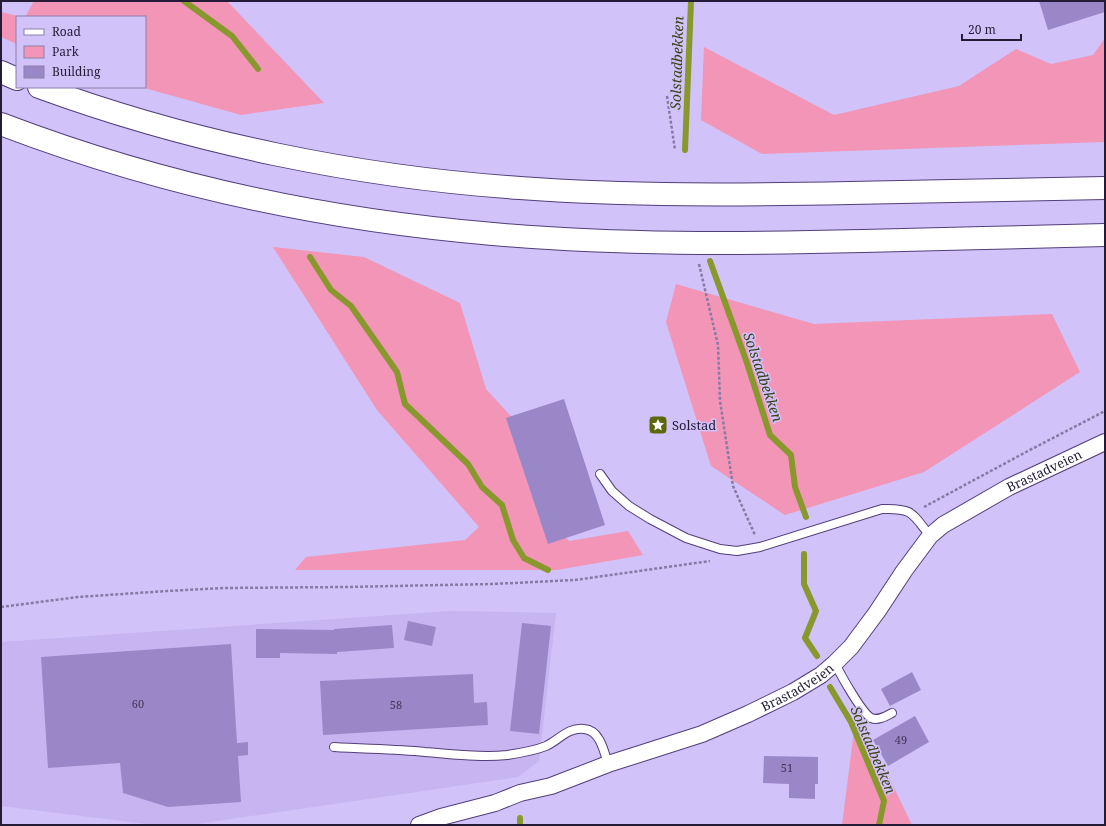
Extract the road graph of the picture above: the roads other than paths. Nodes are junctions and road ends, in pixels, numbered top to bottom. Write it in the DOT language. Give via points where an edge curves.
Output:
graph roads {
  1 [pos="1,72"];
  2 [pos="16,78"];
  3 [pos="42,88"];
  4 [pos="1,124"];
  5 [pos="1105,188"];
  6 [pos="1105,235"];
  7 [pos="1105,442"];
  8 [pos="600,474"];
  9 [pos="930,536"];
  10 [pos="835,663"];
  11 [pos="892,713"];
  12 [pos="334,747"];
  13 [pos="608,764"];
  14 [pos="419,825"];
  1 -- 2 [label="highway"];
  3 -- 5 [label="highway" via="172,129 280,155 467,184 573,192 650,194"];
  4 -- 6 [label="highway" via="149,172 250,198 342,216 438,229 622,242 737,243"];
  7 -- 9 [label="street, Brastadveien" via="1009,487 962,513"];
  8 -- 9 [label="lane" via="612,491 650,519 686,538 725,549 760,547 882,509 899,509 912,513"];
  9 -- 10 [label="street, Brastadveien" via="861,634"];
  10 -- 11 [label="lane" via="840,675 871,718 880,719"];
  10 -- 13 [label="street, Brastadveien" via="793,692 748,714 702,734"];
  12 -- 13 [label="lane" via="506,755 536,750 565,733 584,729 595,734"];
  13 -- 14 [label="street, Brastadveien" via="551,786 520,793"];
}
